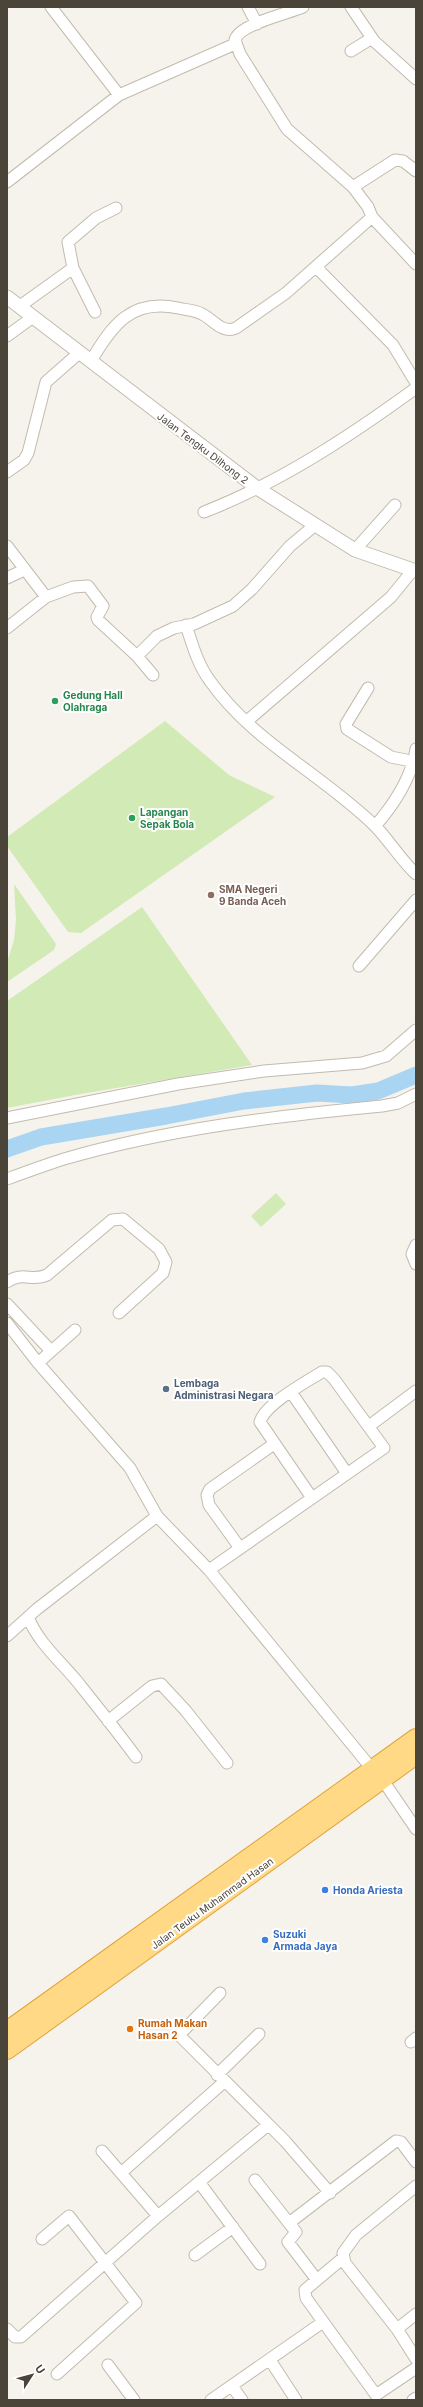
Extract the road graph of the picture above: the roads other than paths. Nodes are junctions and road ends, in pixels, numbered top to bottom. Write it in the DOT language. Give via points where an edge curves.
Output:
graph roads {
  1 [pos="51,7"];
  2 [pos="248,7"];
  3 [pos="303,7"];
  4 [pos="351,7"];
  5 [pos="257,24"];
  6 [pos="372,38"];
  7 [pos="235,44"];
  8 [pos="351,52"];
  9 [pos="416,79"];
  10 [pos="119,95"];
  11 [pos="416,172"];
  12 [pos="7,182"];
  13 [pos="354,187"];
  14 [pos="116,208"];
  15 [pos="372,217"];
  16 [pos="416,264"];
  17 [pos="316,267"];
  18 [pos="73,268"];
  19 [pos="7,296"];
  20 [pos="20,306"];
  21 [pos="95,312"];
  22 [pos="33,317"];
  23 [pos="7,336"];
  24 [pos="80,353"];
  25 [pos="90,361"];
  26 [pos="416,383"];
  27 [pos="416,388"];
  28 [pos="7,472"];
  29 [pos="257,488"];
  30 [pos="395,505"];
  31 [pos="204,512"];
  32 [pos="314,526"];
  33 [pos="7,546"];
  34 [pos="355,550"];
  35 [pos="24,570"];
  36 [pos="415,570"];
  37 [pos="7,578"];
  38 [pos="46,597"];
  39 [pos="186,625"];
  40 [pos="7,628"];
  41 [pos="137,656"];
  42 [pos="153,676"];
  43 [pos="368,688"];
  44 [pos="246,722"];
  45 [pos="416,750"];
  46 [pos="415,762"];
  47 [pos="375,826"];
  48 [pos="416,874"];
  49 [pos="416,900"];
  50 [pos="360,966"];
  51 [pos="416,1030"];
  52 [pos="416,1094"];
  53 [pos="7,1118"];
  54 [pos="7,1179"];
  55 [pos="416,1245"];
  56 [pos="416,1264"];
  57 [pos="7,1282"];
  58 [pos="7,1304"];
  59 [pos="119,1313"];
  60 [pos="7,1323"];
  61 [pos="76,1330"];
  62 [pos="51,1351"];
  63 [pos="38,1363"];
  64 [pos="291,1392"];
  65 [pos="416,1392"];
  66 [pos="368,1426"];
  67 [pos="274,1444"];
  68 [pos="346,1472"];
  69 [pos="312,1498"];
  70 [pos="157,1516"];
  71 [pos="240,1548"];
  72 [pos="209,1570"];
  73 [pos="28,1617"];
  74 [pos="8,1633"];
  75 [pos="108,1721"];
  76 [pos="416,1738"];
  77 [pos="416,1755"];
  78 [pos="136,1758"];
  79 [pos="227,1763"];
  80 [pos="377,1774"];
  81 [pos="416,1830"];
  82 [pos="220,1993"];
  83 [pos="46,2013"];
  84 [pos="7,2031"];
  85 [pos="259,2034"];
  86 [pos="7,2050"];
  87 [pos="221,2078"];
  88 [pos="268,2125"];
  89 [pos="102,2151"];
  90 [pos="416,2162"];
  91 [pos="121,2173"];
  92 [pos="255,2180"];
  93 [pos="199,2182"];
  94 [pos="416,2186"];
  95 [pos="330,2193"];
  96 [pos="158,2216"];
  97 [pos="289,2224"];
  98 [pos="233,2226"];
  99 [pos="42,2239"];
  100 [pos="195,2255"];
  101 [pos="343,2258"];
  102 [pos="105,2263"];
  103 [pos="260,2264"];
  104 [pos="317,2280"];
  105 [pos="416,2314"];
  106 [pos="323,2322"];
  107 [pos="7,2329"];
  108 [pos="397,2329"];
  109 [pos="416,2359"];
  110 [pos="270,2360"];
  111 [pos="108,2365"];
  112 [pos="416,2368"];
  113 [pos="57,2374"];
  114 [pos="232,2386"];
  115 [pos="416,2398"];
  116 [pos="134,2400"];
  117 [pos="211,2400"];
  118 [pos="242,2400"];
  119 [pos="296,2400"];
  120 [pos="413,2400"];
  1 -- 10 [label="street"];
  2 -- 5 [label="street"];
  3 -- 5 [label="street"];
  4 -- 6 [label="street"];
  5 -- 7 [label="street" via="239,32"];
  6 -- 8 [label="street"];
  6 -- 9 [label="street"];
  7 -- 10 [label="street"];
  7 -- 13 [label="street" via="287,129"];
  10 -- 12 [label="street"];
  11 -- 13 [label="street" via="403,161 395,160"];
  13 -- 15 [label="street"];
  14 -- 18 [label="street" via="96,218 68,242"];
  15 -- 16 [label="street"];
  15 -- 17 [label="street"];
  17 -- 25 [label="street" via="286,294 233,330 223,329 199,312 166,305 133,310 114,327"];
  17 -- 26 [label="street" via="394,345"];
  18 -- 20 [label="street"];
  18 -- 21 [label="street"];
  19 -- 20 [label="street, Jalan Tengku Dilhong 2"];
  20 -- 22 [label="street, Jalan Tengku Dilhong 2"];
  22 -- 23 [label="street"];
  22 -- 24 [label="street, Jalan Tengku Dilhong 2"];
  24 -- 25 [label="street, Jalan Tengku Dilhong 2"];
  24 -- 28 [label="street" via="47,381 28,453 24,460"];
  25 -- 29 [label="street, Jalan Tengku Dilhong 2"];
  27 -- 29 [label="street" via="328,450"];
  29 -- 31 [label="street"];
  29 -- 32 [label="street, Jalan Tengku Dilhong 2"];
  30 -- 34 [label="street"];
  32 -- 34 [label="street, Jalan Tengku Dilhong 2"];
  32 -- 39 [label="street" via="290,546 233,606"];
  33 -- 35 [label="street"];
  34 -- 36 [label="street, Jalan Tengku Dilhong 2"];
  35 -- 37 [label="street"];
  35 -- 38 [label="street"];
  36 -- 44 [label="street" via="391,597"];
  38 -- 40 [label="street"];
  38 -- 41 [label="street" via="73,587 88,586 103,606 98,620"];
  39 -- 41 [label="street" via="157,636"];
  39 -- 44 [label="street" via="200,664 210,681"];
  41 -- 42 [label="street"];
  43 -- 46 [label="street" via="346,724 347,729 391,758"];
  44 -- 47 [label="street"];
  45 -- 46 [label="street"];
  46 -- 47 [label="street" via="395,800"];
  47 -- 48 [label="street" via="394,852"];
  49 -- 50 [label="street"];
  51 -- 53 [label="street" via="386,1056 362,1063 264,1071 178,1084"];
  52 -- 54 [label="street" via="398,1103 382,1106 229,1125 138,1142 64,1159"];
  55 -- 56 [label="street" via="412,1254"];
  57 -- 59 [label="street" via="19,1276 37,1278 46,1275 112,1220 123,1219 159,1249 166,1262 163,1273"];
  58 -- 62 [label="street"];
  60 -- 63 [label="street"];
  61 -- 62 [label="street"];
  62 -- 63 [label="street"];
  63 -- 70 [label="street" via="130,1468"];
  64 -- 66 [label="street" via="326,1372 334,1379"];
  64 -- 67 [label="street" via="261,1417 261,1426"];
  64 -- 68 [label="street"];
  65 -- 66 [label="street"];
  66 -- 68 [label="street" via="384,1448"];
  67 -- 69 [label="street"];
  67 -- 71 [label="street" via="210,1489 207,1495 209,1505"];
  68 -- 69 [label="street"];
  69 -- 71 [label="street"];
  70 -- 72 [label="street"];
  70 -- 73 [label="street"];
  71 -- 72 [label="street"];
  72 -- 80 [label="street"];
  73 -- 74 [label="street"];
  73 -- 75 [label="street" via="31,1626 50,1651"];
  75 -- 78 [label="street"];
  75 -- 79 [label="street" via="152,1686 161,1684"];
  76 -- 80 [label="highway, Jalan Teuku Muhammad Hasan"];
  77 -- 80 [label="highway, Jalan Teuku Muhammad Hasan"];
  80 -- 81 [label="street"];
  80 -- 83 [label="highway, Jalan Teuku Muhammad Hasan"];
  82 -- 87 [label="street" via="179,2034"];
  83 -- 84 [label="highway, Jalan Teuku Muhammad Hasan"];
  83 -- 86 [label="highway, Jalan Teuku Muhammad Hasan"];
  85 -- 87 [label="street"];
  87 -- 88 [label="street"];
  87 -- 91 [label="street"];
  88 -- 93 [label="street"];
  88 -- 95 [label="street"];
  89 -- 91 [label="street"];
  90 -- 95 [label="street" via="398,2140"];
  91 -- 96 [label="street"];
  92 -- 97 [label="street"];
  93 -- 96 [label="street"];
  93 -- 98 [label="street"];
  94 -- 101 [label="street" via="356,2235 345,2249"];
  95 -- 97 [label="street"];
  96 -- 102 [label="street"];
  97 -- 104 [label="street" via="296,2233 288,2242"];
  98 -- 100 [label="street"];
  98 -- 103 [label="street"];
  99 -- 102 [label="street" via="69,2216"];
  101 -- 104 [label="street"];
  101 -- 108 [label="street"];
  102 -- 107 [label="street" via="21,2338 15,2337"];
  102 -- 113 [label="street" via="136,2303"];
  104 -- 106 [label="street" via="304,2292"];
  105 -- 108 [label="street"];
  106 -- 110 [label="street"];
  106 -- 112 [label="street" via="376,2395"];
  108 -- 109 [label="street"];
  110 -- 114 [label="street"];
  110 -- 119 [label="street"];
  111 -- 116 [label="street"];
  114 -- 117 [label="street"];
  114 -- 118 [label="street"];
  115 -- 120 [label="street"];
}
